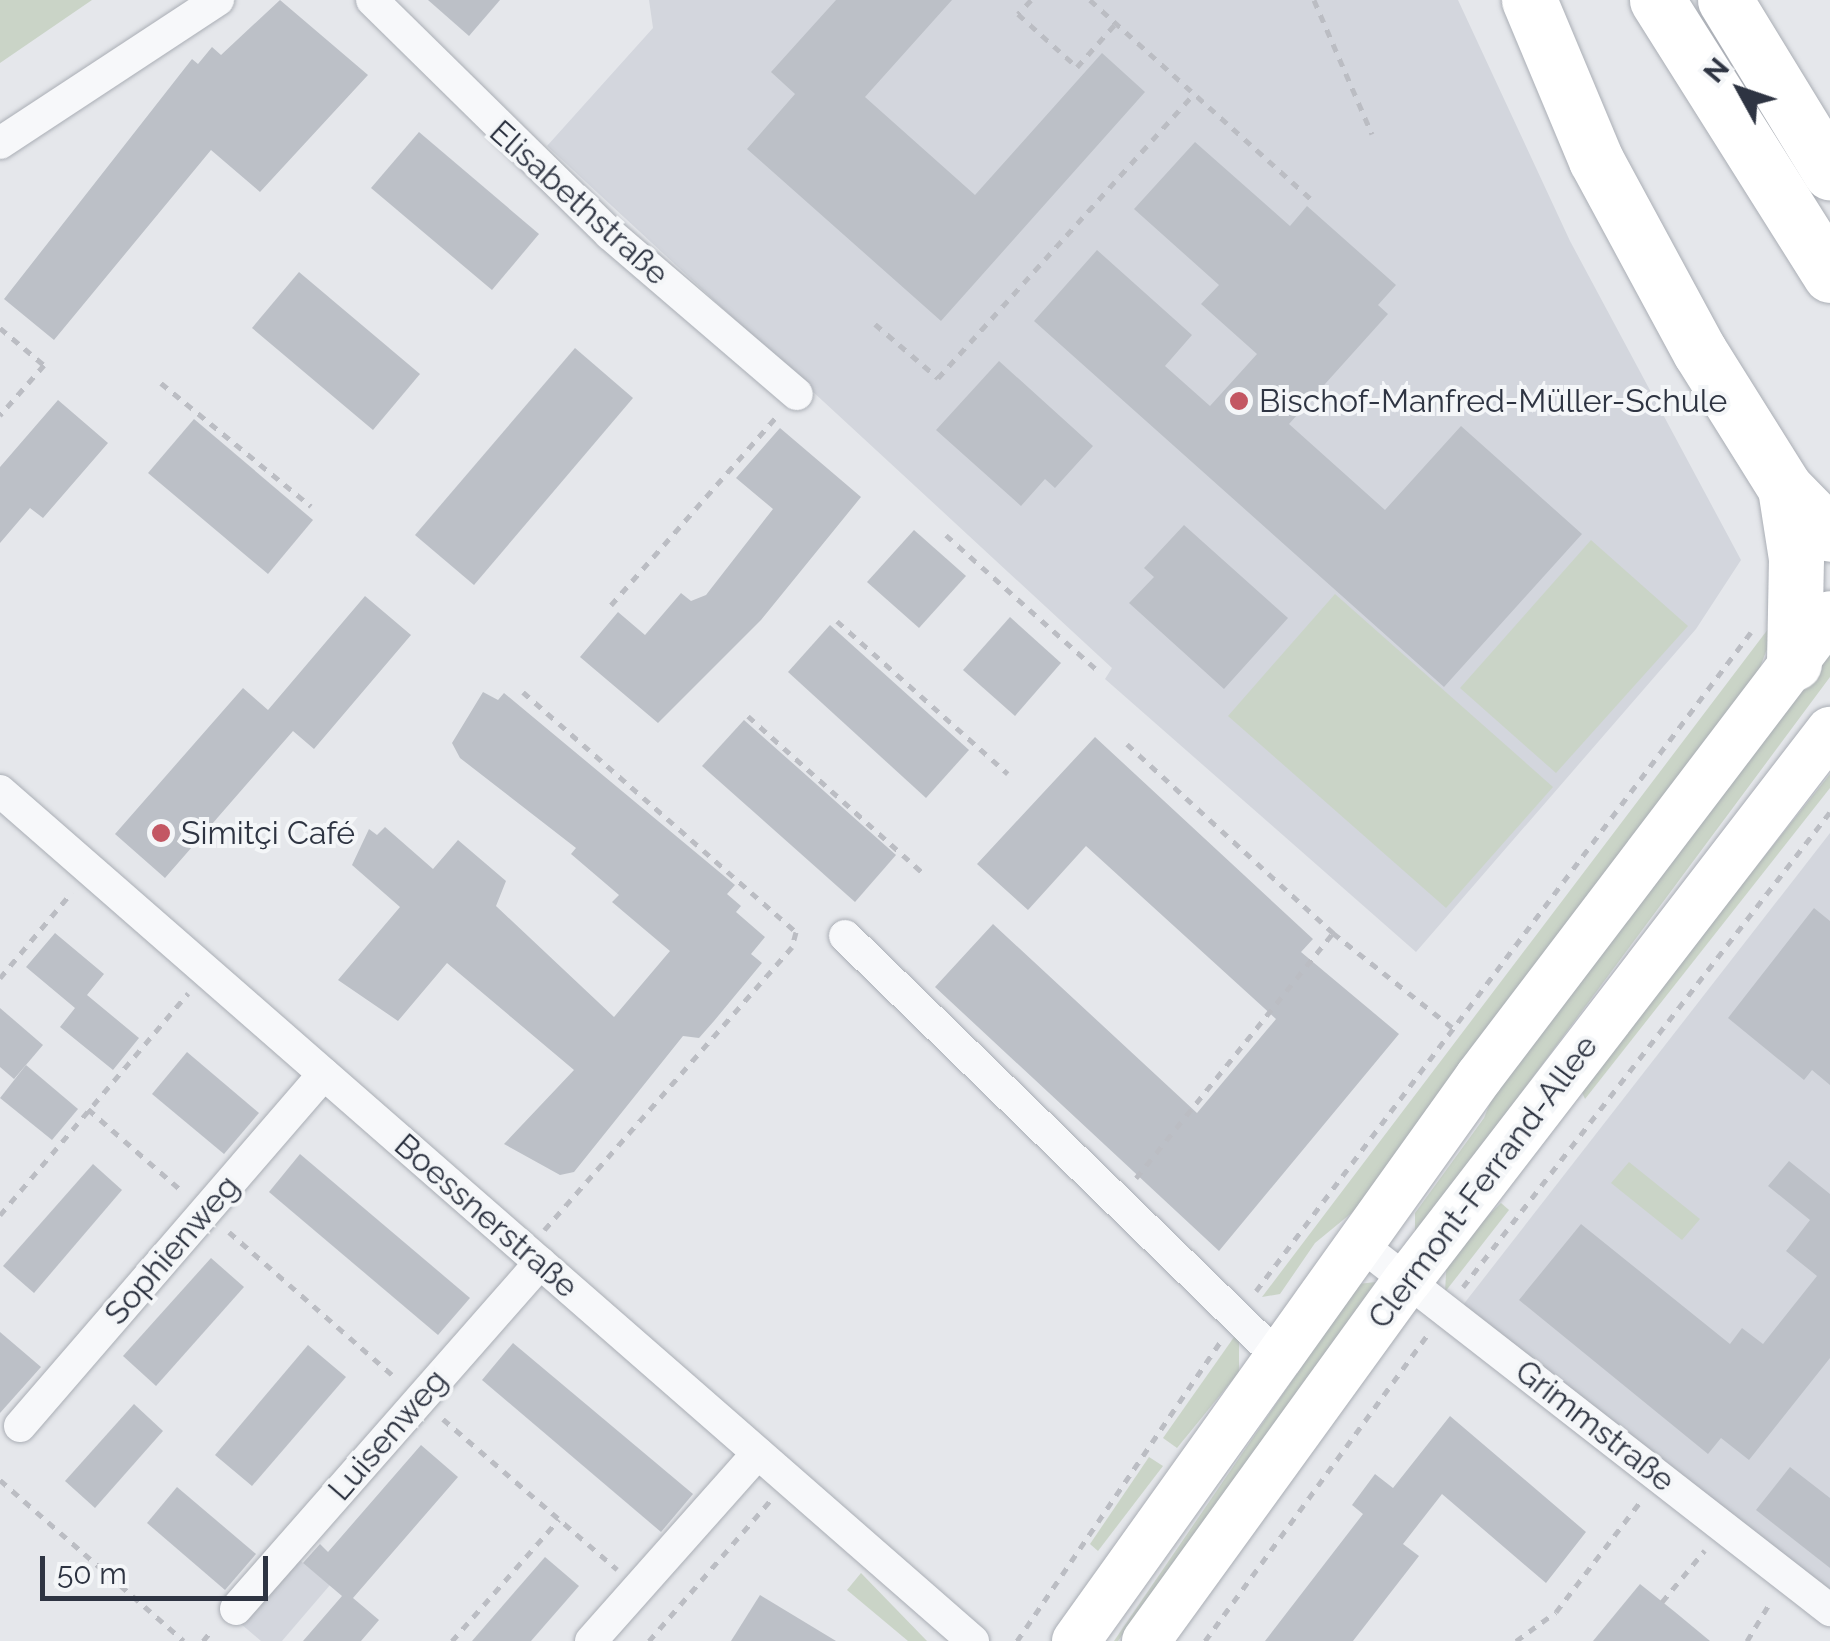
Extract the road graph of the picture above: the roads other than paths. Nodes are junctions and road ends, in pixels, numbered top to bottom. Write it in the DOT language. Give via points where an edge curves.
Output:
graph roads {
  1 [pos="218,0"];
  2 [pos="372,0"];
  3 [pos="1529,0"];
  4 [pos="1658,0"];
  5 [pos="1725,0"];
  6 [pos="0,142"];
  7 [pos="1830,172"];
  8 [pos="1830,275"];
  9 [pos="796,394"];
  10 [pos="1784,488"];
  11 [pos="1830,534"];
  12 [pos="1813,598"];
  13 [pos="1794,663"];
  14 [pos="1830,732"];
  15 [pos="0,791"];
  16 [pos="845,936"];
  17 [pos="324,1074"];
  18 [pos="1360,1244"];
  19 [pos="533,1257"];
  20 [pos="1406,1281"];
  21 [pos="1278,1356"];
  22 [pos="20,1426"];
  23 [pos="758,1454"];
  24 [pos="236,1608"];
  25 [pos="1830,1610"];
  26 [pos="590,1641"];
  27 [pos="973,1641"];
  28 [pos="1076,1641"];
  29 [pos="1146,1641"];
  1 -- 6 [label="street"];
  2 -- 9 [label="street, Elisabethstraße" via="502,134"];
  3 -- 10 [label="highway" via="1605,177"];
  4 -- 8 [label="highway"];
  5 -- 7 [label="highway"];
  10 -- 11 [label="highway"];
  10 -- 12 [label="highway"];
  12 -- 13 [label="highway"];
  13 -- 18 [label="street, Clermont-Ferrand-Allee"];
  14 -- 20 [label="street, Clermont-Ferrand-Allee"];
  15 -- 17 [label="street, Boessnerstraße"];
  16 -- 21 [label="street"];
  17 -- 19 [label="street, Boessnerstraße"];
  17 -- 22 [label="street, Sophienweg"];
  18 -- 20 [label="street, Grimmstraße"];
  18 -- 21 [label="street, Clermont-Ferrand-Allee"];
  19 -- 23 [label="street, Boessnerstraße"];
  19 -- 24 [label="street, Luisenweg"];
  20 -- 25 [label="street, Grimmstraße"];
  20 -- 29 [label="street, Clermont-Ferrand-Allee"];
  21 -- 28 [label="street, Clermont-Ferrand-Allee"];
  23 -- 26 [label="street"];
  23 -- 27 [label="street, Boessnerstraße"];
}
